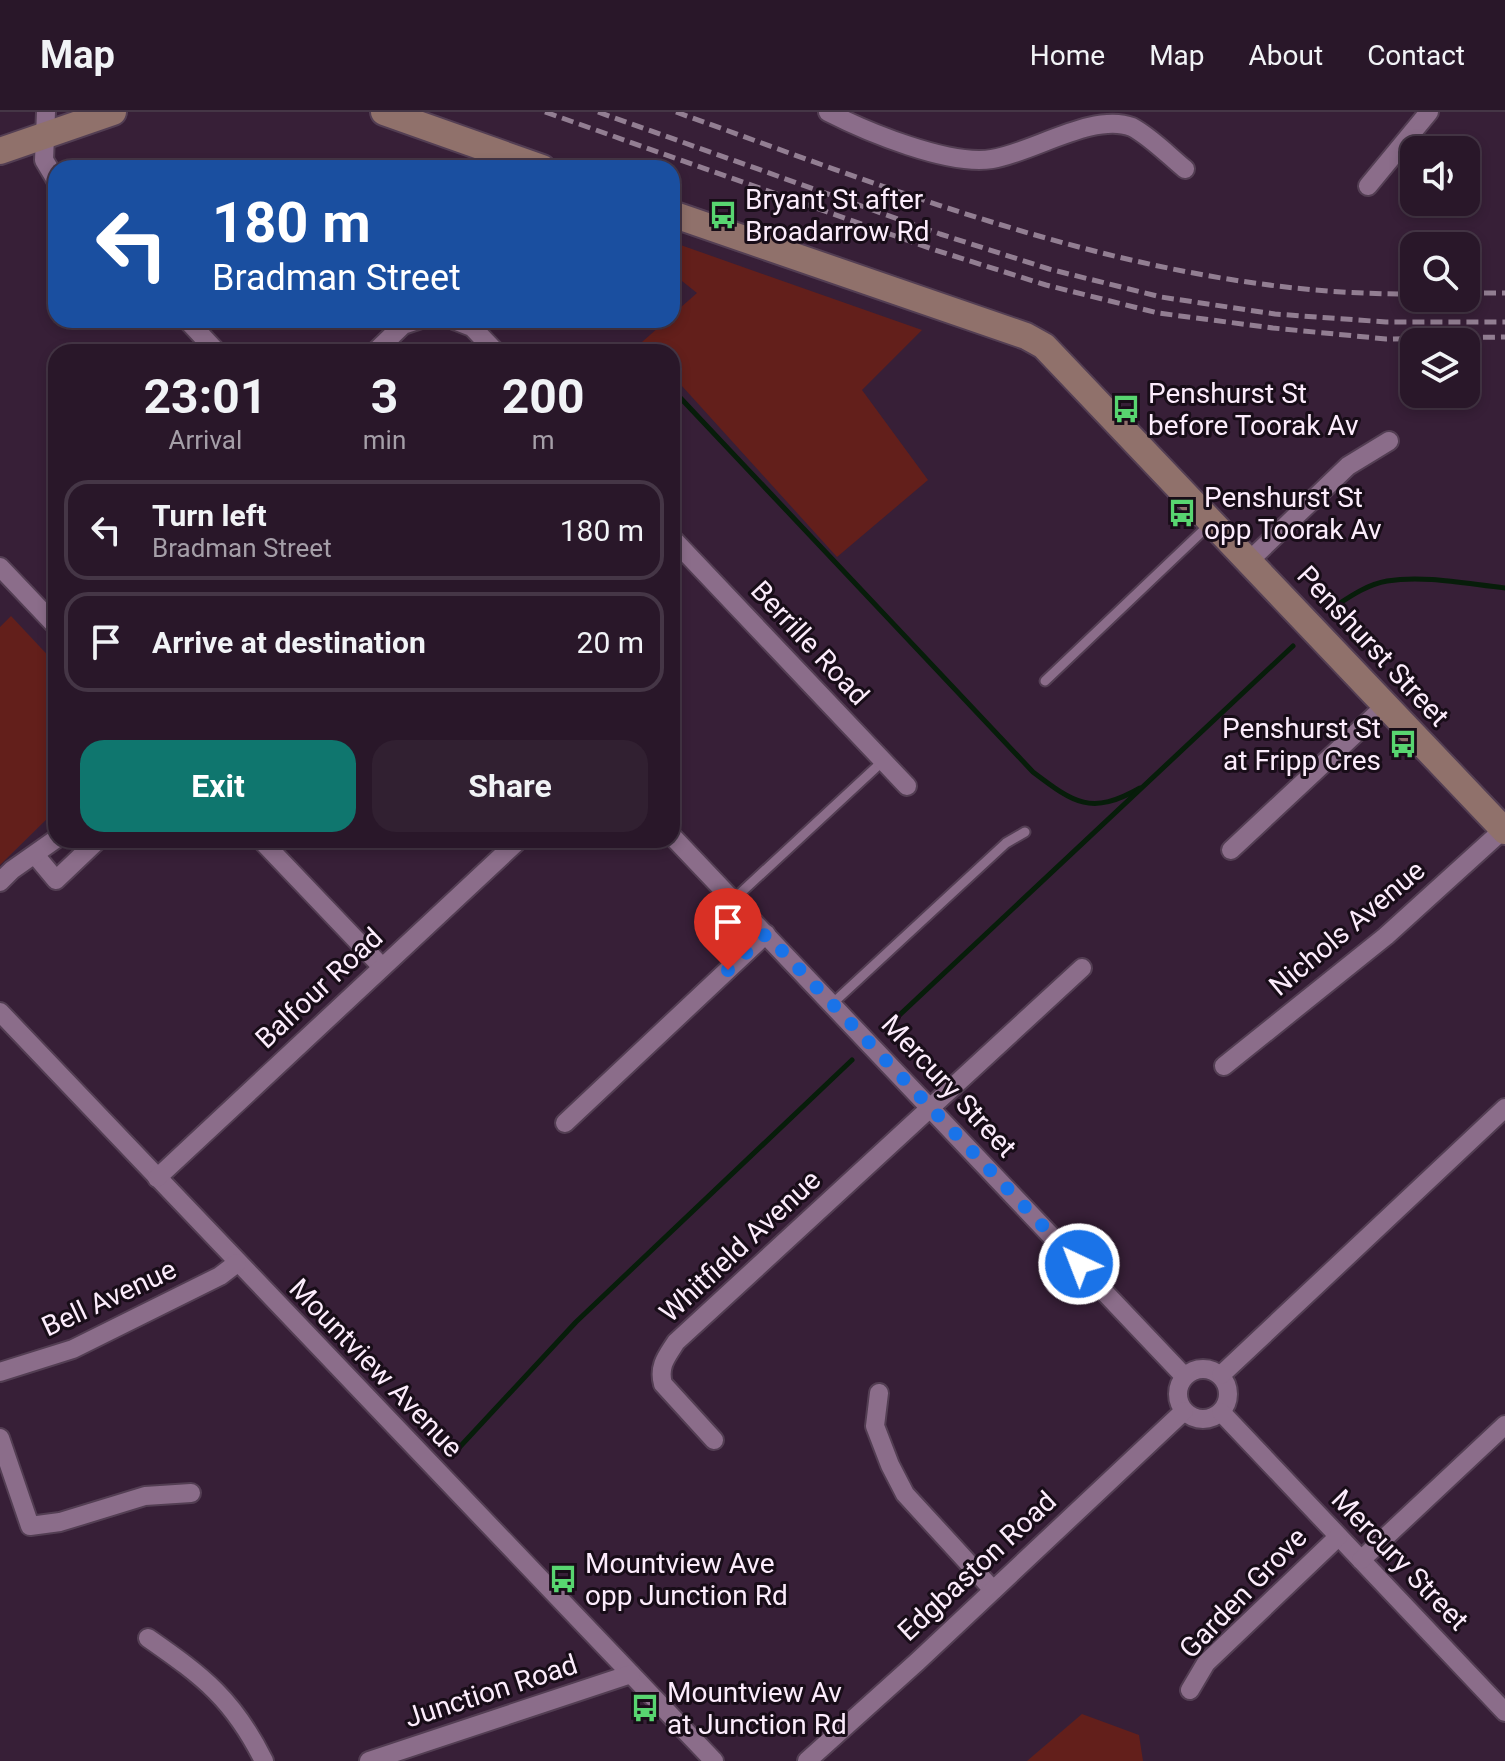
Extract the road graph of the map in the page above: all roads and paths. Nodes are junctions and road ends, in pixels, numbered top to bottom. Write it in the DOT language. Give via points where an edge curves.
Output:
graph roads {
  1 [pos="113,112"];
  2 [pos="384,112"];
  3 [pos="828,112"];
  4 [pos="1429,112"];
  5 [pos="46,124"];
  6 [pos="0,151"];
  7 [pos="519,160"];
  8 [pos="48,167"];
  9 [pos="1185,169"];
  10 [pos="1368,186"];
  11 [pos="680,217"];
  12 [pos="194,328"];
  13 [pos="400,328"];
  14 [pos="473,328"];
  15 [pos="210,344"];
  16 [pos="383,344"];
  17 [pos="488,344"];
  18 [pos="1389,441"];
  19 [pos="1212,523"];
  20 [pos="680,546"];
  21 [pos="1249,561"];
  22 [pos="0,567"];
  23 [pos="48,618"];
  24 [pos="1045,681"];
  25 [pos="1385,706"];
  26 [pos="883,761"];
  27 [pos="907,786"];
  28 [pos="1504,830"];
  29 [pos="1025,832"];
  30 [pos="680,844"];
  31 [pos="48,846"];
  32 [pos="90,848"];
  33 [pos="269,848"];
  34 [pos="510,848"];
  35 [pos="1231,850"];
  36 [pos="36,856"];
  37 [pos="0,882"];
  38 [pos="734,899"];
  39 [pos="766,934"];
  40 [pos="382,967"];
  41 [pos="1082,968"];
  42 [pos="833,1003"];
  43 [pos="0,1012"];
  44 [pos="1224,1066"];
  45 [pos="931,1107"];
  46 [pos="1505,1108"];
  47 [pos="565,1123"];
  48 [pos="157,1178"];
  49 [pos="237,1263"];
  50 [pos="0,1372"];
  51 [pos="1221,1375"];
  52 [pos="1184,1376"];
  53 [pos="879,1393"];
  54 [pos="1184,1411"];
  55 [pos="1221,1412"];
  56 [pos="1505,1425"];
  57 [pos="0,1438"];
  58 [pos="714,1440"];
  59 [pos="191,1493"];
  60 [pos="1338,1537"];
  61 [pos="1361,1560"];
  62 [pos="993,1590"];
  63 [pos="148,1638"];
  64 [pos="631,1674"];
  65 [pos="1190,1690"];
  66 [pos="1505,1712"];
  67 [pos="264,1761"];
  68 [pos="369,1761"];
  69 [pos="714,1761"];
  70 [pos="807,1761"];
  1 -- 5 [label="street"];
  2 -- 7 [label="street"];
  3 -- 9 [label="street" via="956,160 992,159 1116,121 1135,128"];
  4 -- 10 [label="street"];
  5 -- 6 [label="street"];
  5 -- 8 [label="street"];
  11 -- 19 [label="street, Penshurst Street" via="1044,346"];
  12 -- 15 [label="street"];
  13 -- 16 [label="street"];
  14 -- 17 [label="street"];
  18 -- 21 [label="street" via="1348,466"];
  19 -- 21 [label="street, Penshurst Street"];
  19 -- 24 [label="lane"];
  20 -- 26 [label="street, Berrille Road"];
  21 -- 25 [label="street, Penshurst Street"];
  22 -- 23 [label="street"];
  25 -- 28 [label="street, Penshurst Street"];
  25 -- 35 [label="street"];
  26 -- 27 [label="street, Berrille Road"];
  26 -- 38 [label="lane"];
  28 -- 44 [label="street, Nichols Avenue" via="1386,936"];
  29 -- 42 [label="lane" via="1006,843"];
  30 -- 38 [label="street, Mercury Street"];
  31 -- 36 [label="street"];
  32 -- 36 [label="street" via="56,880"];
  33 -- 40 [label="street"];
  34 -- 40 [label="street, Balfour Road"];
  36 -- 37 [label="street"];
  38 -- 39 [label="street, Mercury Street"];
  39 -- 42 [label="street, Mercury Street"];
  39 -- 47 [label="street"];
  40 -- 48 [label="street, Balfour Road"];
  41 -- 45 [label="street, Whitfield Avenue"];
  42 -- 45 [label="street, Mercury Street"];
  43 -- 48 [label="street, Mountview Avenue"];
  45 -- 52 [label="street, Mercury Street"];
  45 -- 58 [label="street, Whitfield Avenue" via="676,1342 663,1362 663,1384"];
  46 -- 51 [label="street"];
  48 -- 49 [label="street, Mountview Avenue"];
  49 -- 50 [label="street, Bell Avenue" via="97,1338"];
  49 -- 64 [label="street, Mountview Avenue"];
  51 -- 52 [label="street" via="1207,1368"];
  51 -- 55 [label="street" via="1229,1389"];
  52 -- 54 [label="street" via="1178,1390"];
  53 -- 62 [label="street" via="875,1426 905,1494"];
  54 -- 55 [label="street" via="1198,1419"];
  54 -- 62 [label="street, Edgbaston Road"];
  55 -- 60 [label="street, Mercury Street"];
  56 -- 61 [label="street"];
  57 -- 59 [label="street" via="30,1526 145,1496"];
  60 -- 61 [label="street, Mercury Street"];
  60 -- 65 [label="street, Garden Grove" via="1206,1663"];
  61 -- 66 [label="street, Mercury Street"];
  62 -- 70 [label="street, Edgbaston Road"];
  63 -- 67 [label="street" via="226,1699"];
  64 -- 68 [label="street, Junction Road"];
  64 -- 69 [label="street, Mountview Avenue"];
}
